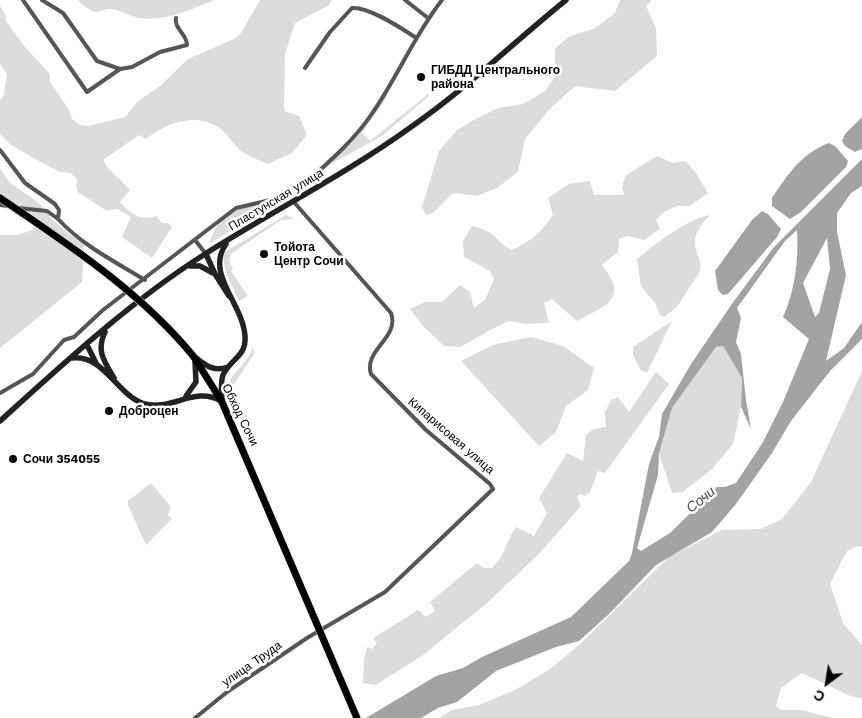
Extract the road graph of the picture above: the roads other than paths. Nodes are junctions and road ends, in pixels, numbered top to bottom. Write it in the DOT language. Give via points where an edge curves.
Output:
graph roads {
  1 [pos="22,0"];
  2 [pos="42,0"];
  3 [pos="404,0"];
  4 [pos="442,0"];
  5 [pos="566,0"];
  6 [pos="176,18"];
  7 [pos="428,18"];
  8 [pos="416,36"];
  9 [pos="305,68"];
  10 [pos="120,70"];
  11 [pos="0,150"];
  12 [pos="308,181"];
  13 [pos="0,198"];
  14 [pos="279,198"];
  15 [pos="293,201"];
  16 [pos="0,205"];
  17 [pos="58,219"];
  18 [pos="195,240"];
  19 [pos="228,241"];
  20 [pos="206,254"];
  21 [pos="188,266"];
  22 [pos="217,273"];
  23 [pos="144,280"];
  24 [pos="106,329"];
  25 [pos="87,345"];
  26 [pos="194,357"];
  27 [pos="70,358"];
  28 [pos="100,362"];
  29 [pos="230,366"];
  30 [pos="0,393"];
  31 [pos="184,398"];
  32 [pos="222,402"];
  33 [pos="0,421"];
  34 [pos="322,629"];
  35 [pos="195,718"];
  36 [pos="357,718"];
  1 -- 10 [label="street" via="87,92"];
  2 -- 10 [label="street" via="63,13 98,61"];
  3 -- 7 [label="street"];
  4 -- 7 [label="street, Пластунская улица"];
  5 -- 15 [label="main road, Пластунская улица" via="412,127"];
  6 -- 10 [label="street" via="176,26 186,37 187,45 160,52"];
  7 -- 8 [label="street, Пластунская улица"];
  8 -- 9 [label="street" via="368,12 352,8 330,32"];
  8 -- 12 [label="street, Пластунская улица" via="371,115"];
  11 -- 17 [label="street" via="25,183 55,204 59,210"];
  13 -- 26 [label="highway, Обход Сочи, bridge" via="124,288 162,321"];
  14 -- 18 [label="street" via="236,208"];
  15 -- 19 [label="main road, Пластунская улица"];
  15 -- 34 [label="street, Кипарисовая улица" via="391,313 393,323 371,359 371,374 426,430 493,488 385,592"];
  16 -- 17 [label="street" via="47,211"];
  17 -- 23 [label="street" via="84,243"];
  18 -- 20 [label="street"];
  18 -- 23 [label="street"];
  19 -- 20 [label="main road, Пластунская улица"];
  19 -- 22 [label="main road" via="220,253"];
  20 -- 21 [label="main road, Пластунская улица"];
  20 -- 22 [label="main road"];
  21 -- 22 [label="main road" via="205,267"];
  21 -- 24 [label="main road, Пластунская улица"];
  22 -- 29 [label="main road" via="244,329 245,343 240,356"];
  23 -- 30 [label="street" via="103,310 74,337 64,340 33,374"];
  24 -- 25 [label="main road, Пластунская улица"];
  24 -- 28 [label="main road" via="100,345"];
  25 -- 27 [label="main road, Пластунская улица"];
  25 -- 28 [label="main road"];
  26 -- 29 [label="main road" via="217,370"];
  26 -- 31 [label="main road" via="196,382"];
  26 -- 32 [label="highway, Обход Сочи"];
  27 -- 28 [label="main road"];
  27 -- 33 [label="main road, Пластунская улица"];
  28 -- 31 [label="main road" via="130,396 148,404 166,405"];
  29 -- 32 [label="main road" via="222,378"];
  31 -- 32 [label="main road" via="206,395"];
  32 -- 36 [label="highway, Обход Сочи, bridge"];
  34 -- 35 [label="street, улица Труда" via="227,692"];
}
